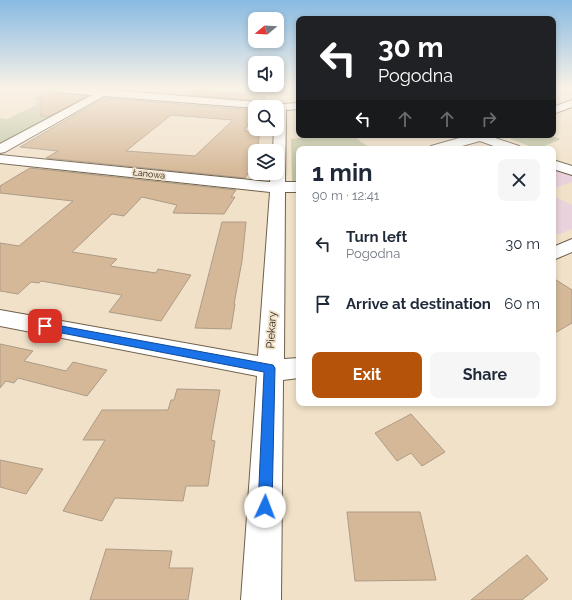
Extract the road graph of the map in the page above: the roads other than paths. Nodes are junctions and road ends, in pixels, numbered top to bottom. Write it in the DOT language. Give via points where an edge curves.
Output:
graph roads {
  1 [pos="58,117"];
  2 [pos="290,117"];
  3 [pos="474,138"];
  4 [pos="486,138"];
  5 [pos="446,146"];
  6 [pos="506,146"];
  7 [pos="0,149"];
  8 [pos="0,159"];
  9 [pos="556,165"];
  10 [pos="572,171"];
  11 [pos="288,187"];
  12 [pos="572,246"];
  13 [pos="556,253"];
  14 [pos="0,318"];
  15 [pos="270,368"];
  16 [pos="296,368"];
  17 [pos="261,600"];
  1 -- 7 [label="street"];
  2 -- 11 [label="street, Piekary"];
  3 -- 5 [label="street"];
  4 -- 6 [label="street"];
  8 -- 11 [label="street, Łanowa"];
  9 -- 10 [label="street"];
  11 -- 15 [label="street, Piekary"];
  12 -- 13 [label="street"];
  14 -- 15 [label="street"];
  15 -- 16 [label="street"];
  15 -- 17 [label="street, Piekary"];
}
